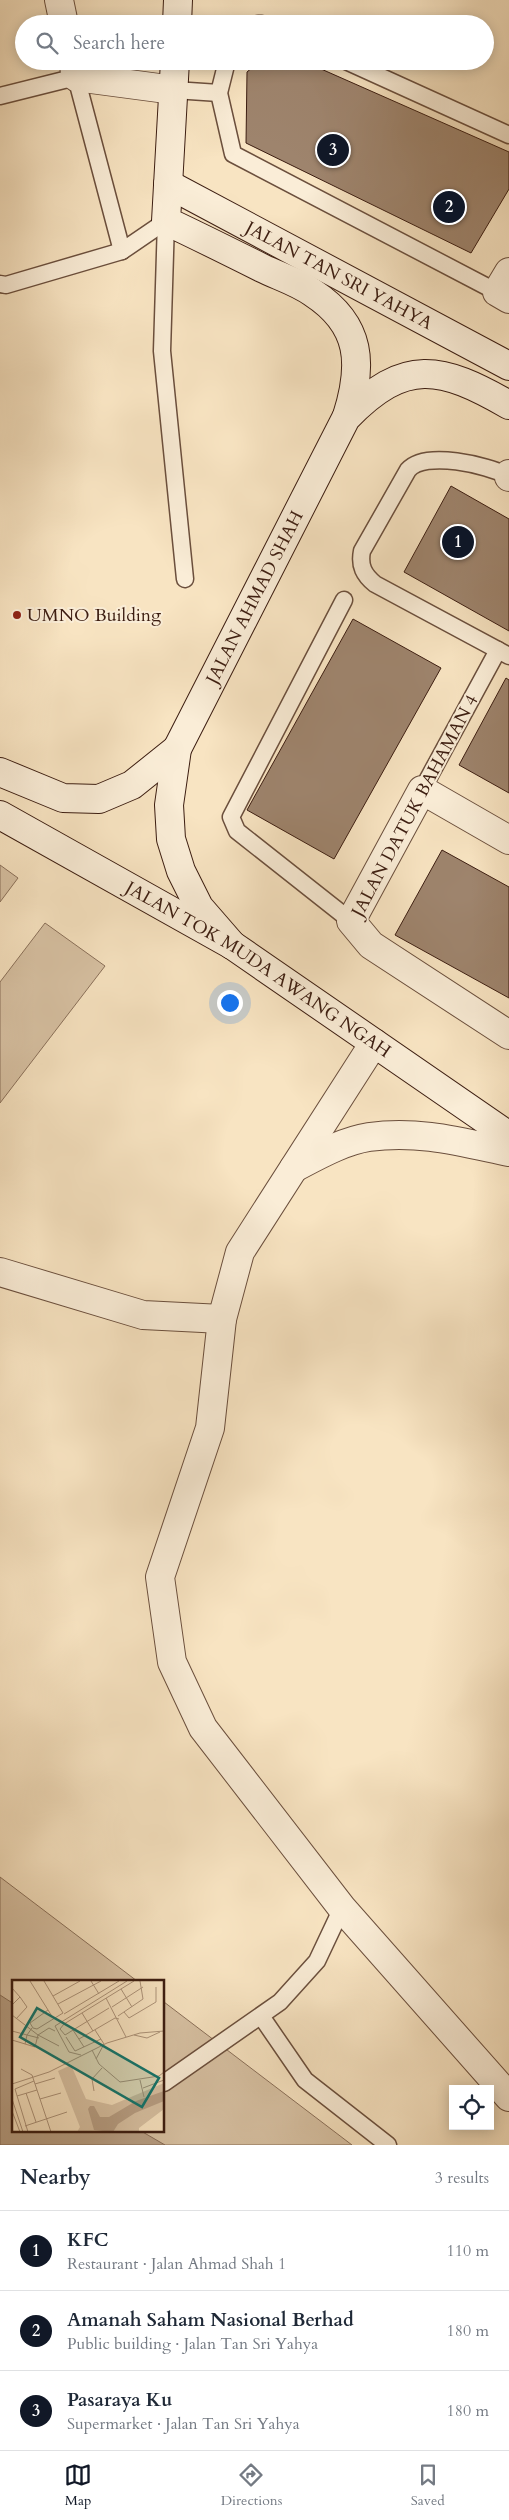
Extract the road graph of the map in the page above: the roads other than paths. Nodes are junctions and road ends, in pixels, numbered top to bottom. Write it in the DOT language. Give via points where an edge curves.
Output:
graph roads {
  1 [pos="59,0"];
  2 [pos="178,0"];
  3 [pos="62,15"];
  4 [pos="177,15"];
  5 [pos="72,70"];
  6 [pos="75,70"];
  7 [pos="80,70"];
  8 [pos="175,70"];
  9 [pos="225,70"];
  10 [pos="366,70"];
  11 [pos="174,90"];
  12 [pos="219,93"];
  13 [pos="0,96"];
  14 [pos="509,135"];
  15 [pos="168,184"];
  16 [pos="166,221"];
  17 [pos="122,251"];
  18 [pos="0,284"];
  19 [pos="505,288"];
  20 [pos="509,366"];
  21 [pos="509,405"];
  22 [pos="346,418"];
  23 [pos="508,476"];
  24 [pos="185,579"];
  25 [pos="344,600"];
  26 [pos="503,653"];
  27 [pos="177,748"];
  28 [pos="0,772"];
  29 [pos="422,790"];
  30 [pos="0,815"];
  31 [pos="509,840"];
  32 [pos="351,921"];
  33 [pos="232,945"];
  34 [pos="509,1035"];
  35 [pos="374,1043"];
  36 [pos="509,1136"];
  37 [pos="509,1152"];
  38 [pos="293,1169"];
  39 [pos="0,1272"];
  40 [pos="222,1319"];
  41 [pos="342,1908"];
  42 [pos="260,2016"];
  43 [pos="165,2081"];
  44 [pos="509,2097"];
  45 [pos="388,2145"];
  1 -- 3 [label="main road"];
  2 -- 4 [label="main road"];
  5 -- 13 [label="lane"];
  6 -- 17 [label="lane"];
  7 -- 11 [label="main road"];
  8 -- 11 [label="main road"];
  9 -- 12 [label="lane"];
  10 -- 14 [label="lane"];
  11 -- 12 [label="lane"];
  11 -- 15 [label="main road"];
  12 -- 19 [label="lane" via="233,154"];
  15 -- 16 [label="main road"];
  15 -- 20 [label="main road, JALAN TAN SRI YAHYA"];
  16 -- 17 [label="lane"];
  16 -- 22 [label="main road, JALAN TAN SRI YAHYA" via="312,292 335,311 351,335 357,359 356,387"];
  16 -- 24 [label="lane" via="162,351"];
  17 -- 18 [label="lane" via="6,285"];
  21 -- 22 [label="main road, JALAN AHMAD SHAH" via="472,384 447,375 420,374 391,382 367,396"];
  22 -- 27 [label="main road, JALAN AHMAD SHAH"];
  23 -- 26 [label="lane" via="482,465 428,460 417,463 408,470 362,551 360,561 363,570 376,584"];
  25 -- 32 [label="lane" via="231,817 237,831"];
  26 -- 29 [label="lane, JALAN DATUK BAHAMAN 4"];
  27 -- 28 [label="main road" via="132,784 99,799 63,798"];
  27 -- 33 [label="main road, JALAN AHMAD SHAH" via="169,805 171,839 181,871 198,907"];
  29 -- 31 [label="main road"];
  29 -- 32 [label="main road, JALAN DATUK BAHAMAN 4"];
  30 -- 33 [label="main road, JALAN TOK MUDA AWANG NGAH"];
  32 -- 34 [label="main road, JALAN DATUK BAHAMAN 4" via="371,946"];
  33 -- 35 [label="main road, JALAN TOK MUDA AWANG NGAH"];
  35 -- 36 [label="main road, JALAN TOK MUDA AWANG NGAH"];
  35 -- 38 [label="main road"];
  37 -- 38 [label="main road" via="432,1135 368,1137 327,1151"];
  38 -- 40 [label="main road" via="240,1252"];
  39 -- 40 [label="main road" via="143,1315"];
  40 -- 41 [label="main road" via="210,1428 160,1577 172,1662 203,1728"];
  41 -- 42 [label="lane" via="318,1961 280,2002"];
  41 -- 44 [label="main road"];
  42 -- 43 [label="lane"];
  42 -- 45 [label="lane" via="306,2080"];
}
